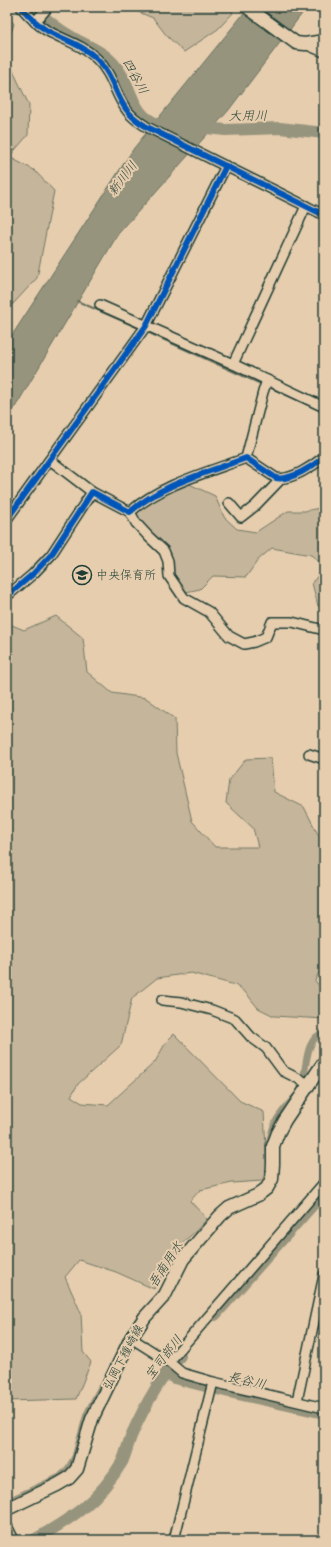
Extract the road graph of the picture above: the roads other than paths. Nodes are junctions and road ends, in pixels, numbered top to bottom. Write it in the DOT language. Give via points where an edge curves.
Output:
graph roads {
  1 [pos="21,7"];
  2 [pos="48,7"];
  3 [pos="247,7"];
  4 [pos="37,20"];
  5 [pos="324,41"];
  6 [pos="305,44"];
  7 [pos="324,52"];
  8 [pos="226,166"];
  9 [pos="306,206"];
  10 [pos="324,215"];
  11 [pos="100,305"];
  12 [pos="143,329"];
  13 [pos="233,364"];
  14 [pos="267,380"];
  15 [pos="324,407"];
  16 [pos="324,457"];
  17 [pos="246,458"];
  18 [pos="50,460"];
  19 [pos="281,479"];
  20 [pos="92,492"];
  21 [pos="229,503"];
  22 [pos="130,512"];
  23 [pos="7,520"];
  24 [pos="7,596"];
  25 [pos="324,630"];
  26 [pos="309,754"];
  27 [pos="324,759"];
  28 [pos="162,1000"];
  29 [pos="324,1062"];
  30 [pos="305,1082"];
  31 [pos="324,1183"];
  32 [pos="324,1275"];
  33 [pos="131,1338"];
  34 [pos="172,1365"];
  35 [pos="212,1386"];
  36 [pos="297,1401"];
  37 [pos="324,1408"];
  38 [pos="7,1509"];
  39 [pos="7,1526"];
  40 [pos="14,1540"];
  41 [pos="174,1540"];
  1 -- 4 [label="street"];
  2 -- 4 [label="street"];
  3 -- 6 [label="main road" via="290,40"];
  4 -- 8 [label="street" via="46,30 85,49 95,57 106,69 125,109 133,118"];
  5 -- 6 [label="main road"];
  6 -- 7 [label="street"];
  8 -- 9 [label="street"];
  8 -- 12 [label="street"];
  9 -- 10 [label="street"];
  9 -- 13 [label="street"];
  11 -- 12 [label="street"];
  12 -- 13 [label="street"];
  12 -- 18 [label="street"];
  13 -- 14 [label="street"];
  14 -- 15 [label="street"];
  14 -- 17 [label="street"];
  16 -- 19 [label="street" via="310,468"];
  17 -- 19 [label="street"];
  17 -- 22 [label="street" via="160,490"];
  18 -- 20 [label="street"];
  18 -- 23 [label="street"];
  19 -- 21 [label="street" via="241,517"];
  20 -- 22 [label="street"];
  20 -- 24 [label="street" via="51,555"];
  22 -- 25 [label="street" via="136,523 164,551 169,576 184,598 209,612 229,636 244,644 254,642 266,636 272,622 292,622"];
  26 -- 27 [label="street"];
  28 -- 30 [label="street" via="181,1002 236,1019 251,1037 266,1048 283,1071"];
  29 -- 30 [label="main road, 弘岡下種崎線"];
  30 -- 33 [label="main road, 弘岡下種崎線" via="273,1146 272,1179 267,1188 258,1195 229,1208 220,1216 183,1259 165,1295 145,1317"];
  31 -- 34 [label="street"];
  32 -- 36 [label="street"];
  33 -- 34 [label="street"];
  33 -- 38 [label="main road, 弘岡下種崎線" via="92,1419 77,1470 57,1485"];
  34 -- 35 [label="street" via="182,1373"];
  35 -- 36 [label="street"];
  35 -- 41 [label="street"];
  36 -- 37 [label="street"];
  39 -- 40 [label="street"];
}
